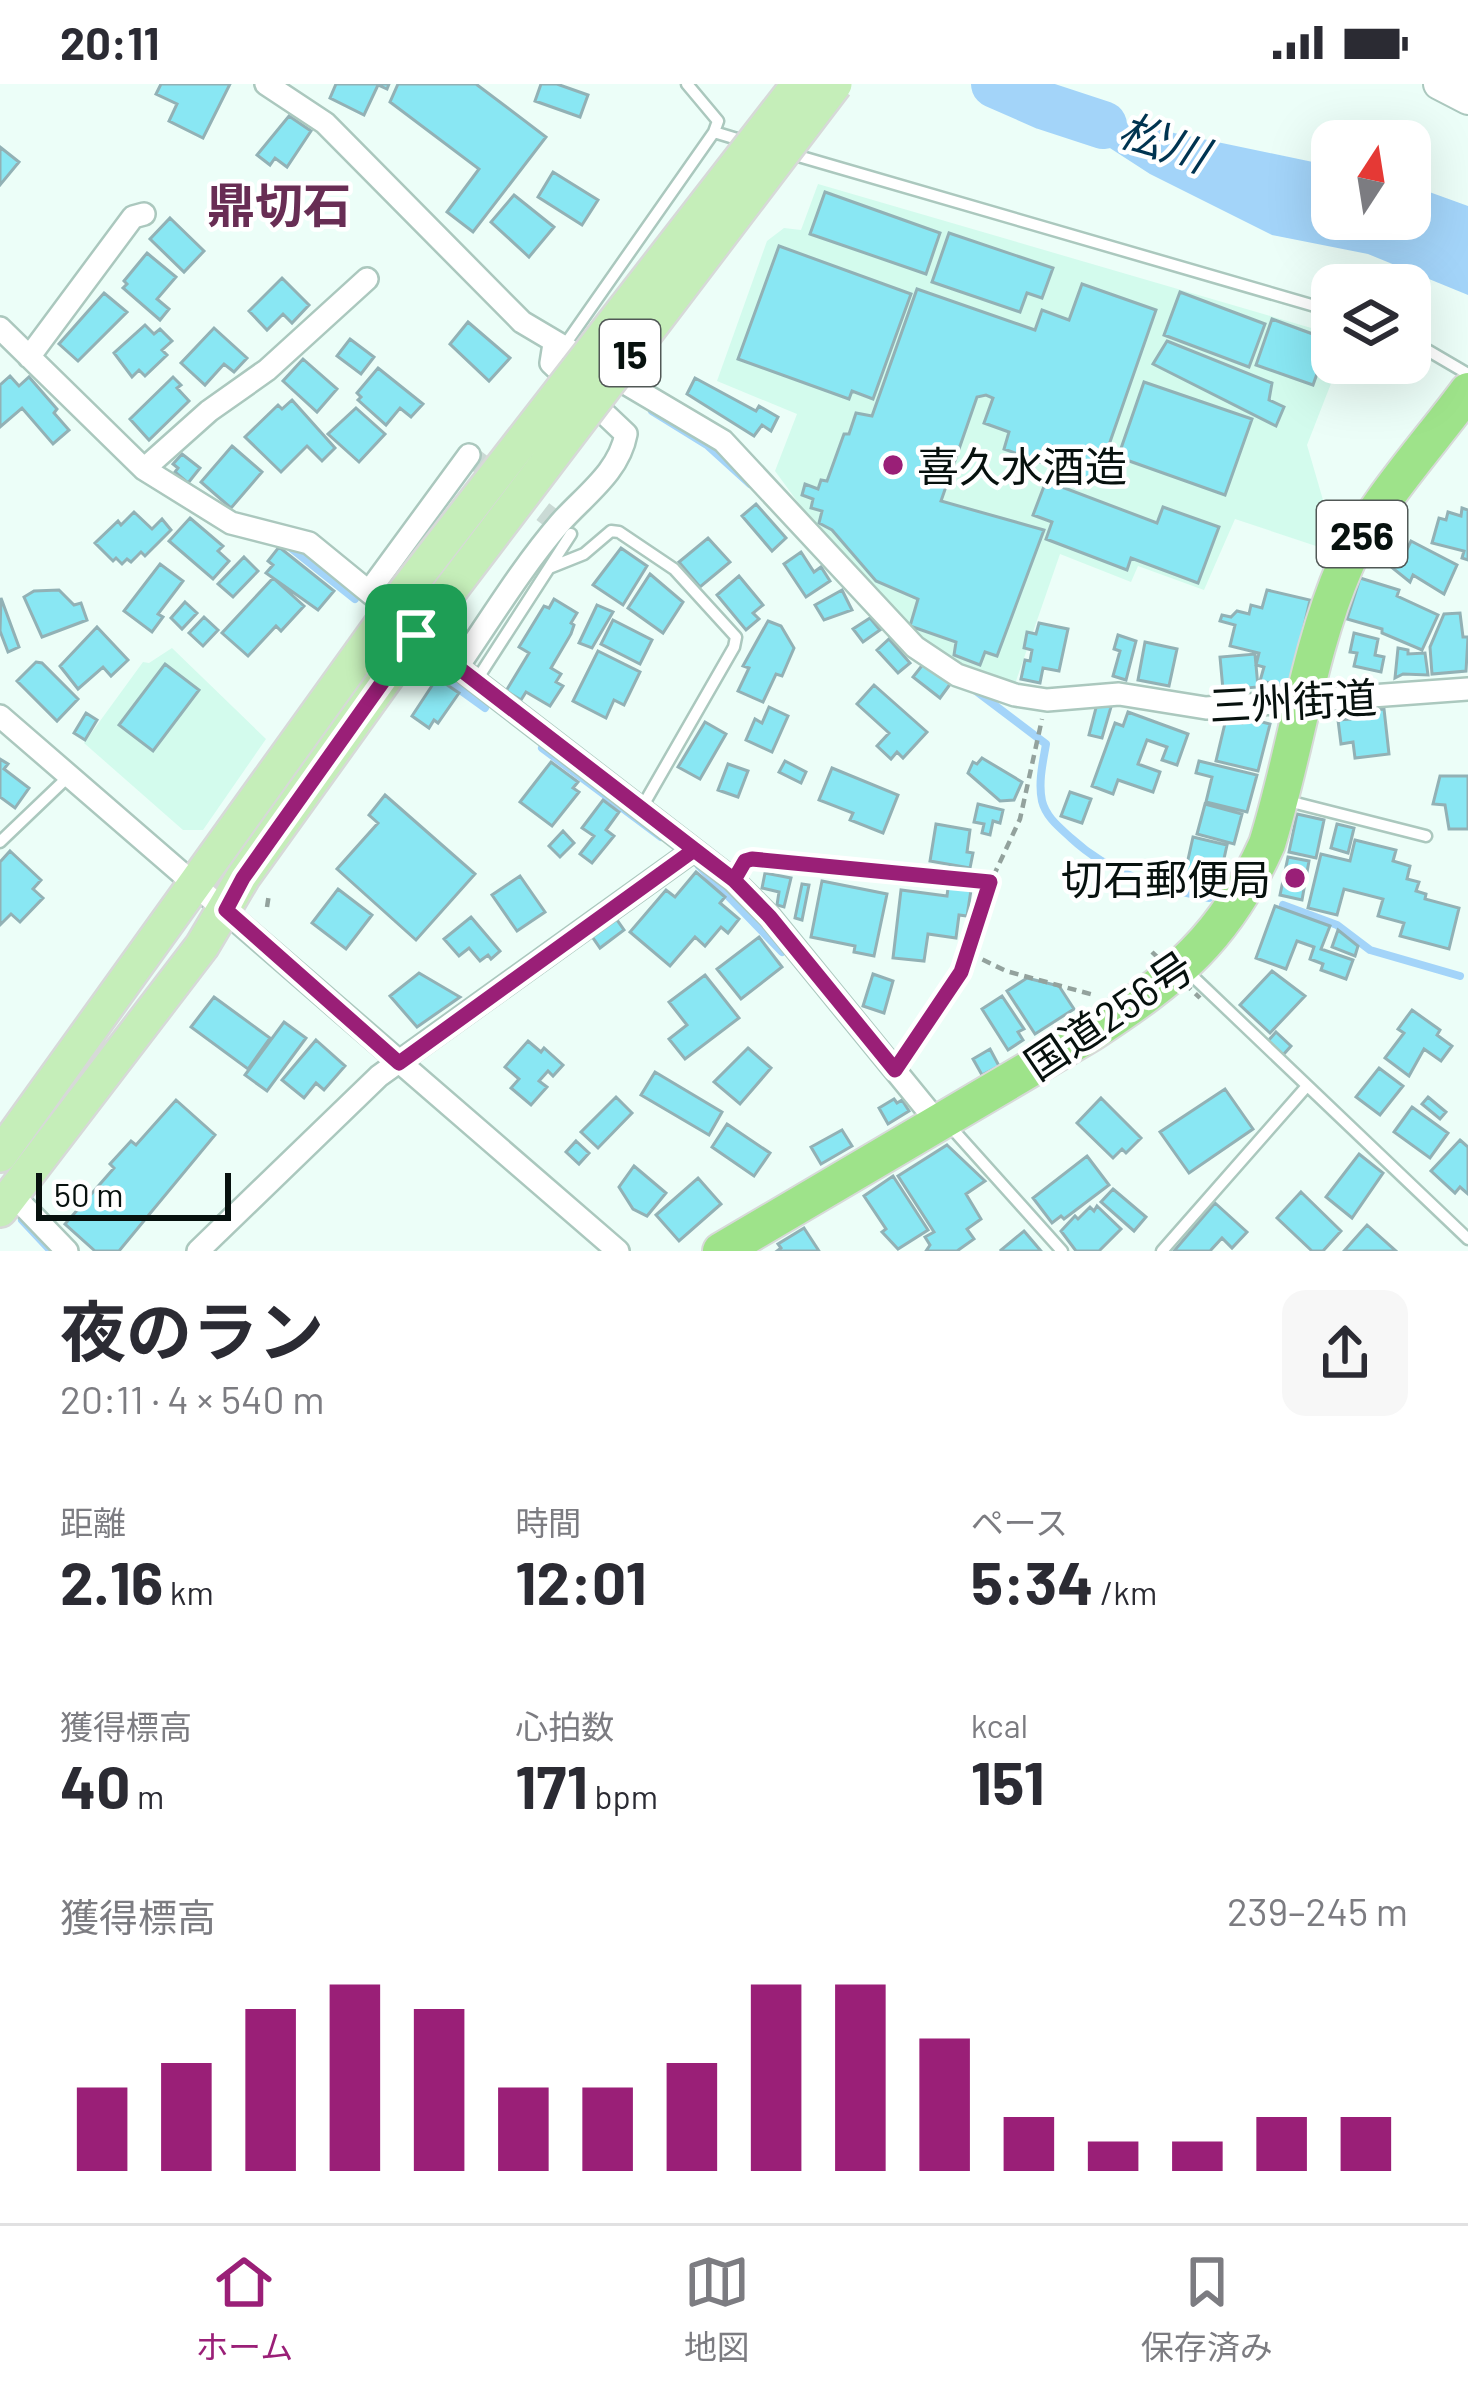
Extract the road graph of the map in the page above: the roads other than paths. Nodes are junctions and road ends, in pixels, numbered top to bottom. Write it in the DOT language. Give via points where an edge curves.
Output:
graph roads {
  1 [pos="266,84"];
  2 [pos="687,84"];
  3 [pos="799,84"];
  4 [pos="835,84"];
  5 [pos="1439,84"];
  6 [pos="1468,99"];
  7 [pos="714,132"];
  8 [pos="144,214"];
  9 [pos="368,279"];
  10 [pos="1311,305"];
  11 [pos="11,345"];
  12 [pos="558,346"];
  13 [pos="1431,352"];
  14 [pos="1468,374"];
  15 [pos="1468,391"];
  16 [pos="469,454"];
  17 [pos="144,469"];
  18 [pos="571,534"];
  19 [pos="549,568"];
  20 [pos="386,600"];
  21 [pos="421,629"];
  22 [pos="457,668"];
  23 [pos="476,681"];
  24 [pos="1468,689"];
  25 [pos="1305,703"];
  26 [pos="0,716"];
  27 [pos="69,776"];
  28 [pos="1280,799"];
  29 [pos="641,809"];
  30 [pos="1426,836"];
  31 [pos="0,842"];
  32 [pos="694,850"];
  33 [pos="782,865"];
  34 [pos="734,880"];
  35 [pos="195,885"];
  36 [pos="226,910"];
  37 [pos="1178,972"];
  38 [pos="399,1063"];
  39 [pos="1307,1086"];
  40 [pos="941,1122"];
  41 [pos="0,1154"];
  42 [pos="6,1202"];
  43 [pos="1468,1239"];
  44 [pos="67,1251"];
  45 [pos="198,1251"];
  46 [pos="618,1251"];
  47 [pos="721,1251"];
  48 [pos="1062,1251"];
  49 [pos="1162,1251"];
  1 -- 12 [label="street" via="326,123 522,322"];
  2 -- 7 [label="lane" via="718,122"];
  3 -- 20 [label="main road, 15, bridge"];
  4 -- 21 [label="main road, 15, bridge"];
  5 -- 6 [label="street"];
  7 -- 10 [label="lane"];
  7 -- 12 [label="lane"];
  8 -- 11 [label="street"];
  9 -- 17 [label="street"];
  11 -- 17 [label="street"];
  12 -- 22 [label="street" via="551,363 626,434 625,442"];
  12 -- 25 [label="street, 三州街道" via="723,441 915,647 957,675 1048,700 1119,694 1206,708"];
  13 -- 14 [label="lane"];
  15 -- 25 [label="highway, 国道256号 / 256" via="1346,563"];
  16 -- 20 [label="street"];
  17 -- 20 [label="street" via="231,523 309,543"];
  18 -- 19 [label="lane"];
  19 -- 23 [label="lane"];
  19 -- 29 [label="lane" via="620,532 674,569 736,637"];
  20 -- 35 [label="main road, 15"];
  21 -- 22 [label="street"];
  21 -- 36 [label="main road, 15"];
  22 -- 23 [label="street"];
  23 -- 29 [label="street"];
  24 -- 25 [label="street, 三州街道"];
  25 -- 28 [label="highway, 国道256号 / 256"];
  26 -- 27 [label="street"];
  27 -- 31 [label="lane"];
  27 -- 35 [label="street"];
  28 -- 30 [label="lane"];
  28 -- 37 [label="highway, 国道256号 / 256" via="1250,882"];
  29 -- 32 [label="street"];
  32 -- 34 [label="street"];
  32 -- 38 [label="street"];
  33 -- 34 [label="lane" via="745,861"];
  34 -- 40 [label="street"];
  35 -- 36 [label="street"];
  35 -- 41 [label="main road, 15"];
  36 -- 38 [label="street"];
  36 -- 42 [label="main road, 15"];
  37 -- 39 [label="lane"];
  37 -- 40 [label="highway, 国道256号 / 256"];
  38 -- 45 [label="street"];
  38 -- 46 [label="street"];
  39 -- 43 [label="lane"];
  39 -- 49 [label="lane"];
  40 -- 47 [label="highway, 国道256号 / 256"];
  40 -- 48 [label="lane"];
  42 -- 44 [label="street"];
}
